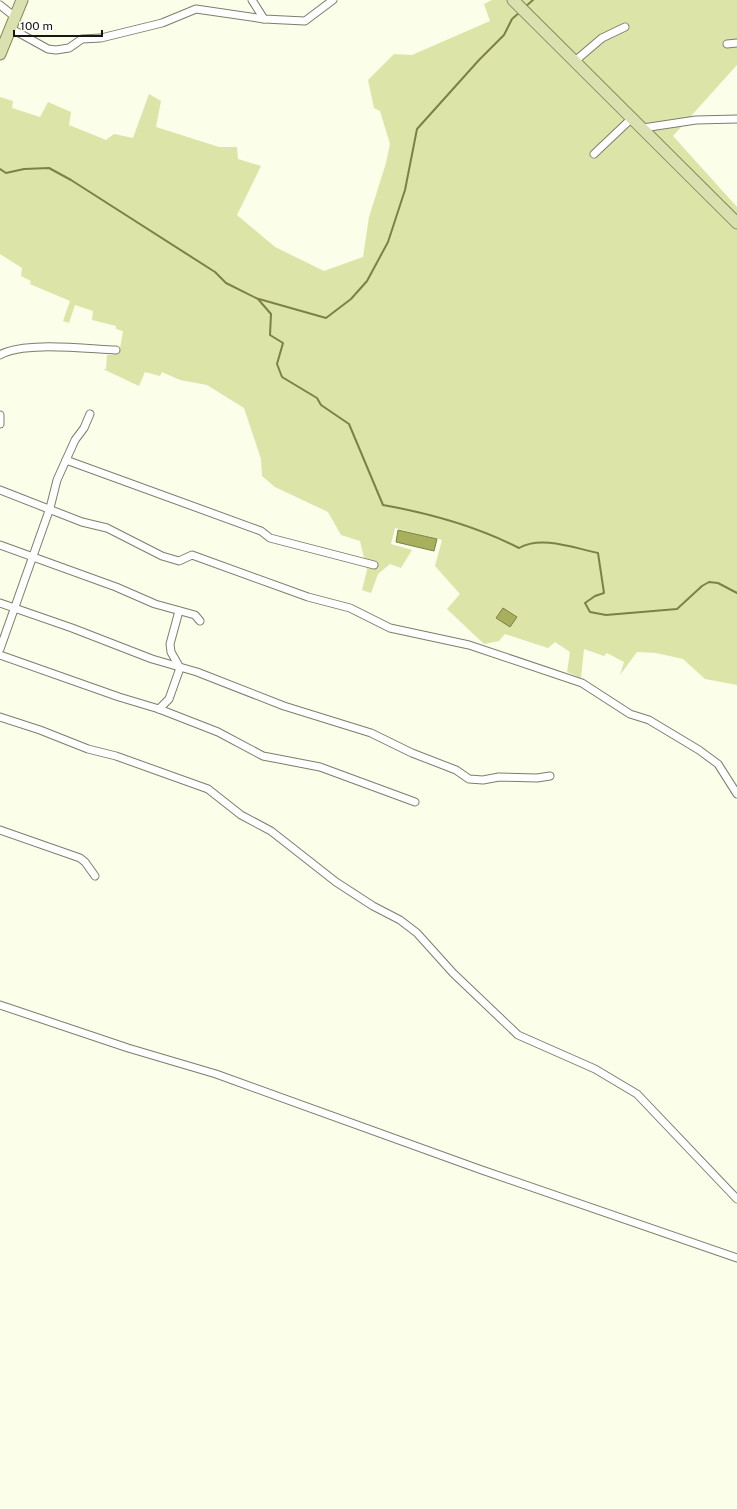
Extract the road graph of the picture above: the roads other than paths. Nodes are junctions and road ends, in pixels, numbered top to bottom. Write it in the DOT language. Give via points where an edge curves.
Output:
graph roads {
  1 [pos="22,0"];
  2 [pos="252,0"];
  3 [pos="333,0"];
  4 [pos="0,5"];
  5 [pos="519,6"];
  6 [pos="15,16"];
  7 [pos="264,19"];
  8 [pos="625,27"];
  9 [pos="10,28"];
  10 [pos="737,43"];
  11 [pos="727,44"];
  12 [pos="0,54"];
  13 [pos="575,61"];
  14 [pos="632,118"];
  15 [pos="736,119"];
  16 [pos="643,128"];
  17 [pos="594,154"];
  18 [pos="737,223"];
  19 [pos="116,350"];
  20 [pos="0,355"];
  21 [pos="90,414"];
  22 [pos="0,415"];
  23 [pos="0,424"];
  24 [pos="66,460"];
  25 [pos="0,490"];
  26 [pos="50,508"];
  27 [pos="0,545"];
  28 [pos="32,556"];
  29 [pos="374,565"];
  30 [pos="0,603"];
  31 [pos="15,608"];
  32 [pos="179,611"];
  33 [pos="200,621"];
  34 [pos="0,649"];
  35 [pos="0,655"];
  36 [pos="180,668"];
  37 [pos="159,709"];
  38 [pos="0,717"];
  39 [pos="550,776"];
  40 [pos="737,794"];
  41 [pos="415,802"];
  42 [pos="0,830"];
  43 [pos="94,876"];
  44 [pos="0,1005"];
  45 [pos="737,1199"];
  46 [pos="737,1258"];
  1 -- 6 [label="main road"];
  2 -- 7 [label="street"];
  3 -- 7 [label="street" via="305,20"];
  4 -- 6 [label="street"];
  5 -- 13 [label="main road"];
  6 -- 9 [label="main road"];
  7 -- 9 [label="street" via="196,9 162,23 101,38 82,39 69,48 56,50 48,49"];
  8 -- 13 [label="street" via="602,38"];
  9 -- 12 [label="main road"];
  10 -- 11 [label="street"];
  13 -- 14 [label="main road"];
  14 -- 16 [label="main road"];
  14 -- 17 [label="street"];
  15 -- 16 [label="street" via="696,120"];
  16 -- 18 [label="main road"];
  19 -- 20 [label="street" via="48,347 11,350"];
  21 -- 24 [label="street"];
  22 -- 23 [label="street"];
  24 -- 26 [label="street" via="52,495"];
  24 -- 29 [label="street" via="261,531 270,538"];
  25 -- 26 [label="street"];
  26 -- 28 [label="street"];
  26 -- 40 [label="street" via="82,522 107,528 162,556 179,561 192,555 308,598 350,608 390,628 469,645 582,683 627,712 649,720 699,750 718,764"];
  27 -- 28 [label="street"];
  28 -- 31 [label="street"];
  28 -- 32 [label="street"];
  30 -- 31 [label="street"];
  31 -- 34 [label="street"];
  31 -- 36 [label="street"];
  32 -- 33 [label="street" via="196,615"];
  32 -- 36 [label="street" via="170,644 171,652"];
  35 -- 37 [label="street"];
  36 -- 37 [label="street" via="169,699"];
  36 -- 39 [label="street" via="197,672 288,708 371,733 412,754 456,770 469,779"];
  37 -- 41 [label="street" via="218,732 263,756 322,767"];
  38 -- 45 [label="street" via="208,789 241,815 271,831 336,882 417,933 453,973 518,1035 595,1069 637,1094"];
  42 -- 43 [label="street" via="80,858"];
  44 -- 46 [label="street" via="128,1048 216,1074"];
}
